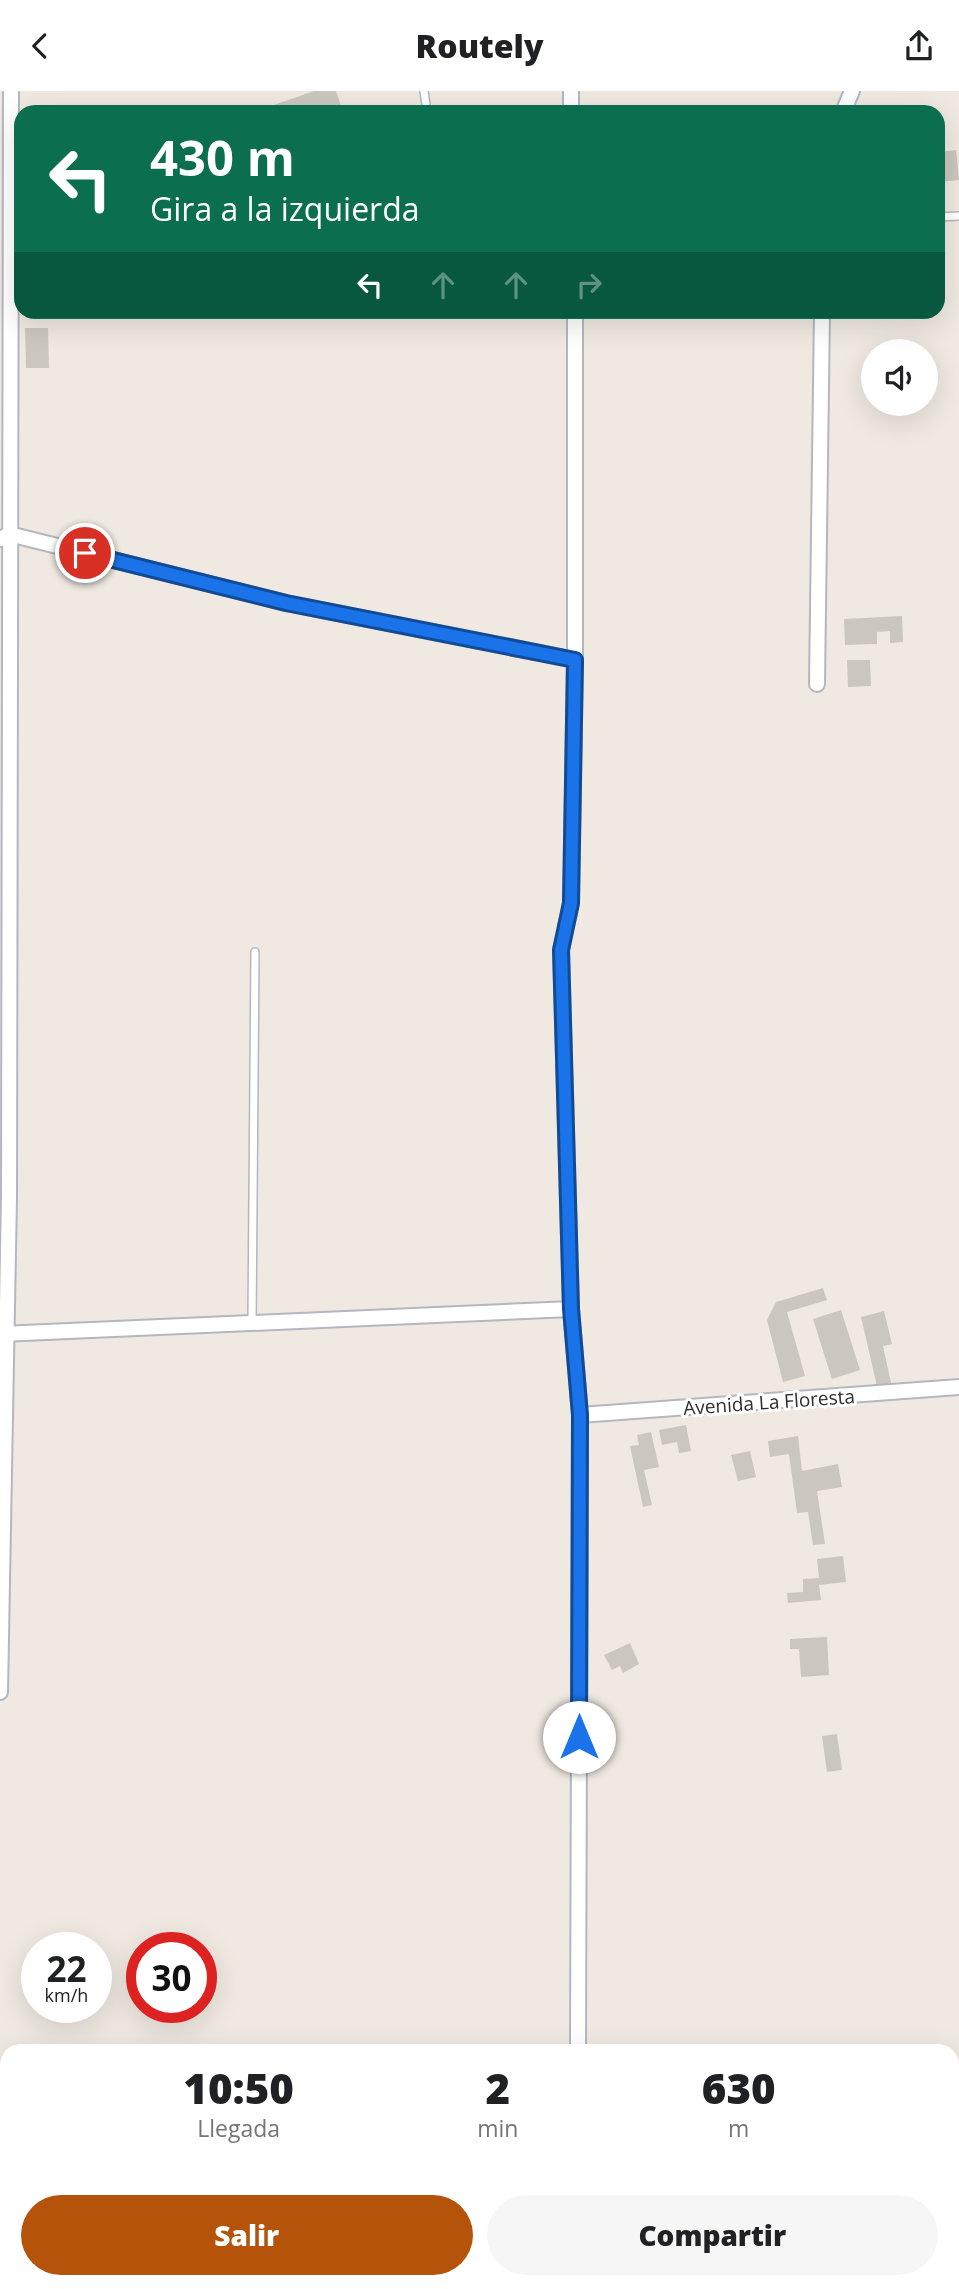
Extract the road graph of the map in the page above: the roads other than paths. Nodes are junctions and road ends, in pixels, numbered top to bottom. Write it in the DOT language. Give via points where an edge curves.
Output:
graph roads {
  1 [pos="11,91"];
  2 [pos="575,319"];
  3 [pos="822,319"];
  4 [pos="5,537"];
  5 [pos="575,660"];
  6 [pos="817,684"];
  7 [pos="255,952"];
  8 [pos="571,1309"];
  9 [pos="252,1323"];
  10 [pos="4,1333"];
  11 [pos="959,1387"];
  12 [pos="580,1415"];
  13 [pos="0,1692"];
  14 [pos="578,2044"];
  1 -- 4 [label="street"];
  2 -- 5 [label="street"];
  3 -- 6 [label="street"];
  4 -- 5 [label="street" via="286,603"];
  4 -- 10 [label="street"];
  5 -- 8 [label="street" via="571,903 561,950"];
  7 -- 9 [label="lane"];
  8 -- 9 [label="street"];
  8 -- 12 [label="street"];
  9 -- 10 [label="street"];
  10 -- 13 [label="street"];
  11 -- 12 [label="street, Avenida La Floresta"];
  12 -- 14 [label="street"];
}
